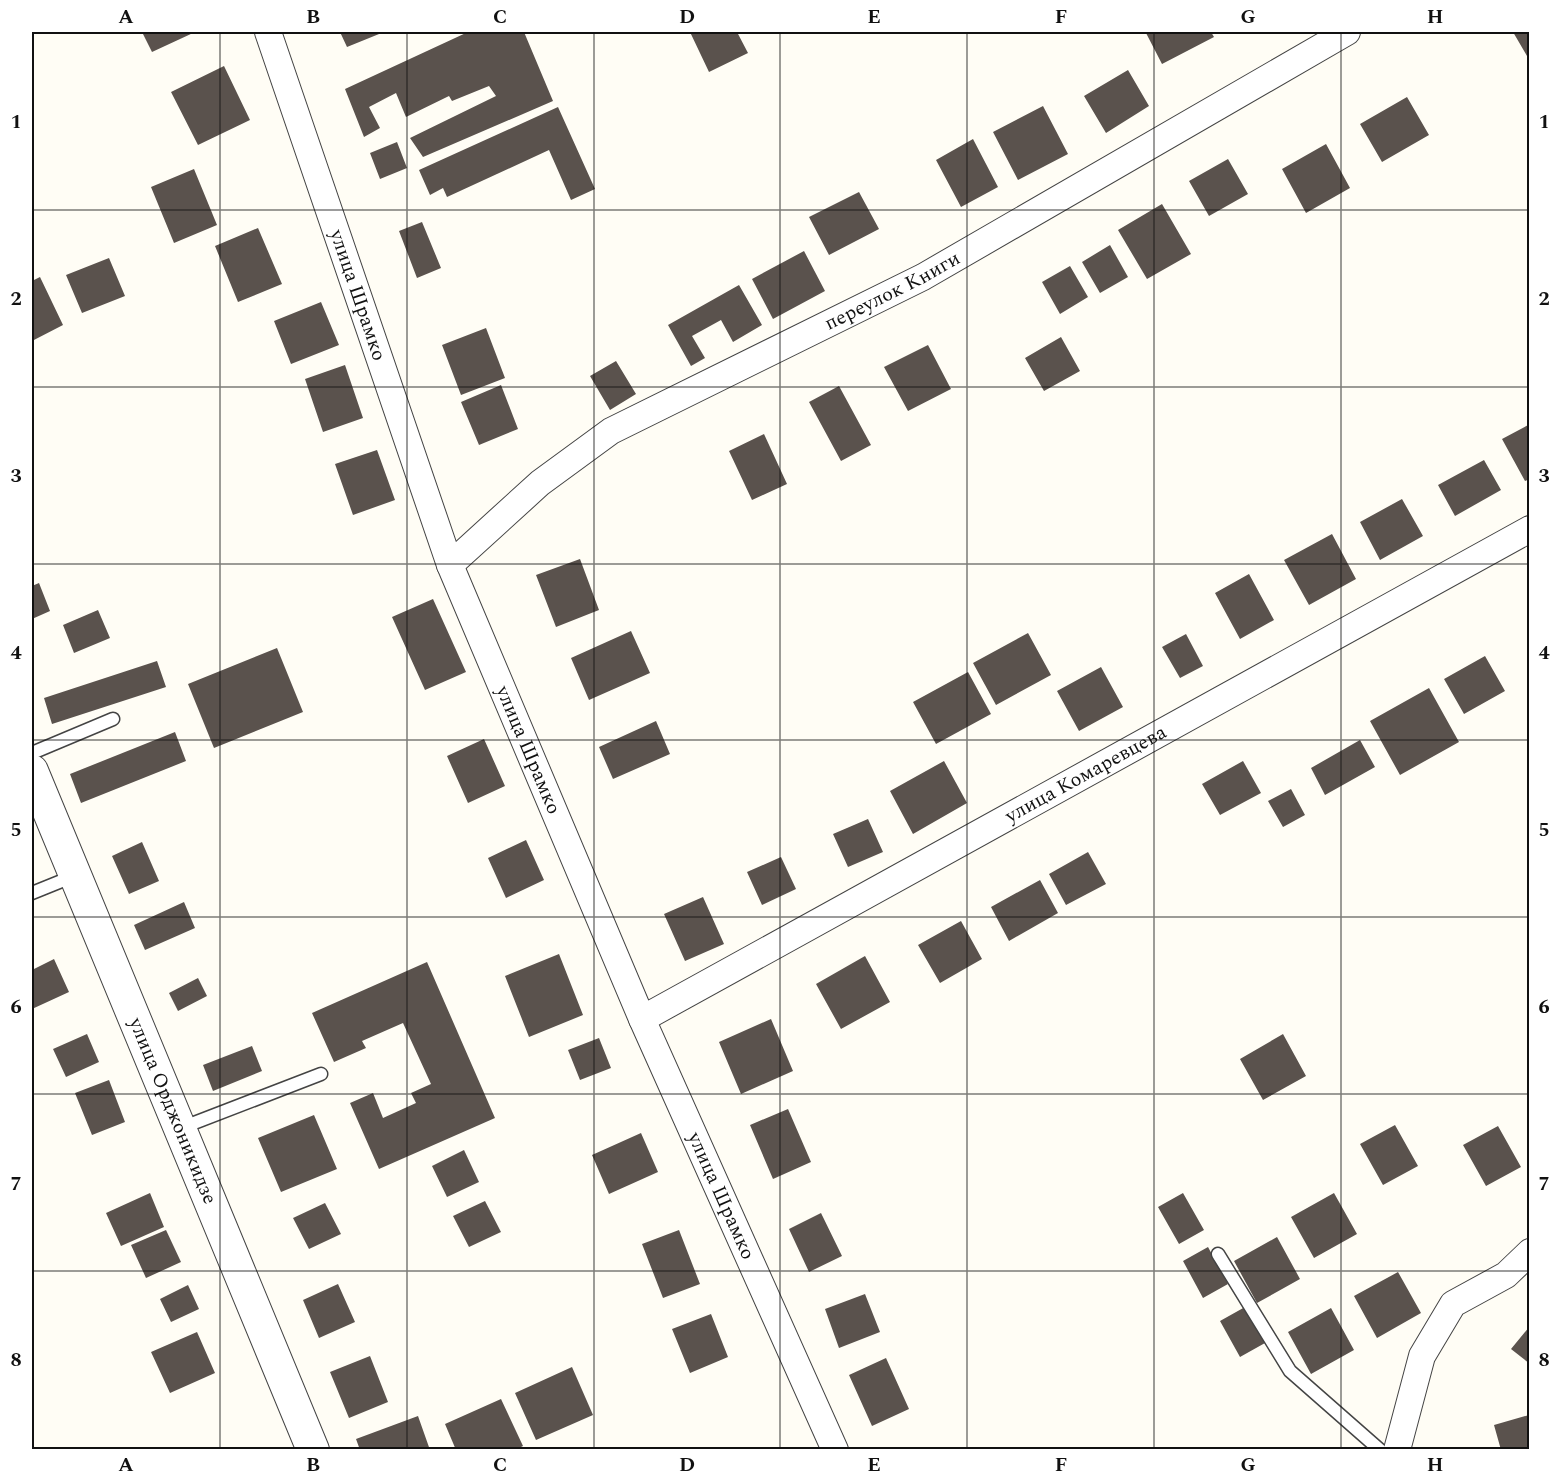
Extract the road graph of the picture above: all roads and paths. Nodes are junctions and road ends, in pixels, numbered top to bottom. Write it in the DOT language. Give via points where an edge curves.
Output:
graph roads {
  1 [pos="268,32"];
  2 [pos="1347,32"];
  3 [pos="1530,529"];
  4 [pos="450,565"];
  5 [pos="113,719"];
  6 [pos="32,753"];
  7 [pos="32,771"];
  8 [pos="75,876"];
  9 [pos="32,893"];
  10 [pos="642,1019"];
  11 [pos="321,1074"];
  12 [pos="180,1128"];
  13 [pos="1530,1252"];
  14 [pos="1218,1254"];
  15 [pos="313,1449"];
  16 [pos="835,1449"];
  17 [pos="1380,1449"];
  18 [pos="1396,1449"];
  1 -- 4 [label="street, улица Шрамко"];
  2 -- 4 [label="street, переулок Книги" via="923,277 611,431 540,483"];
  3 -- 10 [label="street, улица Комаревцева"];
  4 -- 10 [label="street, улица Шрамко"];
  5 -- 6 [label="lane"];
  7 -- 8 [label="street, улица Орджоникидзе"];
  8 -- 9 [label="lane"];
  8 -- 12 [label="street, улица Орджоникидзе"];
  10 -- 16 [label="street, улица Шрамко"];
  11 -- 12 [label="lane"];
  12 -- 15 [label="street, улица Орджоникидзе"];
  13 -- 18 [label="street" via="1506,1275 1453,1304 1422,1356"];
  14 -- 17 [label="lane" via="1290,1371"];
}
